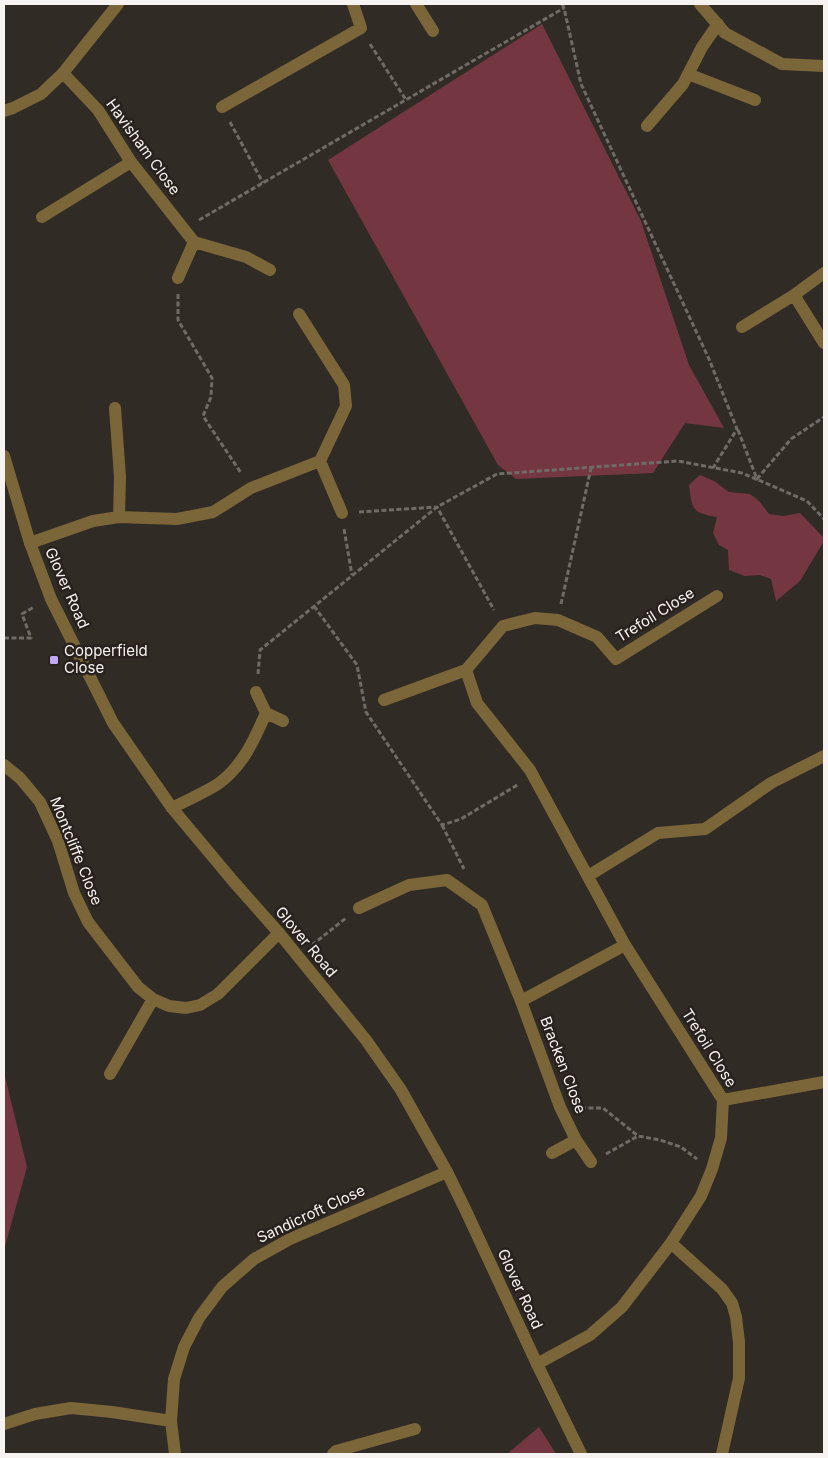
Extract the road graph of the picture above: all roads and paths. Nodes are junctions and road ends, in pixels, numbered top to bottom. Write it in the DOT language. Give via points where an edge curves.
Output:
graph roads {
  1 [pos="118,4"];
  2 [pos="353,4"];
  3 [pos="416,4"];
  4 [pos="700,4"];
  5 [pos="563,6"];
  6 [pos="718,24"];
  7 [pos="361,28"];
  8 [pos="433,31"];
  9 [pos="824,66"];
  10 [pos="63,73"];
  11 [pos="688,74"];
  12 [pos="406,100"];
  13 [pos="755,100"];
  14 [pos="222,107"];
  15 [pos="4,111"];
  16 [pos="647,126"];
  17 [pos="130,162"];
  18 [pos="263,183"];
  19 [pos="42,218"];
  20 [pos="184,229"];
  21 [pos="194,242"];
  22 [pos="270,270"];
  23 [pos="824,273"];
  24 [pos="178,278"];
  25 [pos="794,295"];
  26 [pos="299,314"];
  27 [pos="742,327"];
  28 [pos="824,343"];
  29 [pos="115,408"];
  30 [pos="824,417"];
  31 [pos="737,429"];
  32 [pos="4,456"];
  33 [pos="320,461"];
  34 [pos="591,468"];
  35 [pos="713,468"];
  36 [pos="757,479"];
  37 [pos="251,488"];
  38 [pos="437,507"];
  39 [pos="342,513"];
  40 [pos="120,517"];
  41 [pos="824,519"];
  42 [pos="30,542"];
  43 [pos="352,575"];
  44 [pos="716,596"];
  45 [pos="314,606"];
  46 [pos="34,607"];
  47 [pos="558,620"];
  48 [pos="503,626"];
  49 [pos="4,638"];
  50 [pos="466,670"];
  51 [pos="256,692"];
  52 [pos="384,700"];
  53 [pos="266,713"];
  54 [pos="283,721"];
  55 [pos="824,756"];
  56 [pos="4,764"];
  57 [pos="534,776"];
  58 [pos="172,808"];
  59 [pos="442,825"];
  60 [pos="464,869"];
  61 [pos="588,876"];
  62 [pos="359,908"];
  63 [pos="279,933"];
  64 [pos="624,945"];
  65 [pos="297,956"];
  66 [pos="153,999"];
  67 [pos="521,1001"];
  68 [pos="110,1074"];
  69 [pos="824,1082"];
  70 [pos="723,1100"];
  71 [pos="560,1107"];
  72 [pos="638,1136"];
  73 [pos="576,1140"];
  74 [pos="552,1153"];
  75 [pos="591,1162"];
  76 [pos="712,1169"];
  77 [pos="447,1172"];
  78 [pos="671,1243"];
  79 [pos="537,1364"];
  80 [pos="171,1421"];
  81 [pos="4,1424"];
  82 [pos="415,1429"];
  83 [pos="175,1454"];
  84 [pos="333,1454"];
  85 [pos="581,1454"];
  86 [pos="722,1454"];
  1 -- 10 [label="street"];
  2 -- 7 [label="street"];
  3 -- 8 [label="street"];
  4 -- 6 [label="street"];
  5 -- 12 [label="path"];
  5 -- 31 [label="path" via="581,84 709,359"];
  6 -- 9 [label="street" via="725,33 782,64"];
  6 -- 11 [label="street"];
  7 -- 12 [label="path"];
  7 -- 14 [label="street"];
  10 -- 15 [label="street" via="41,94"];
  10 -- 17 [label="street, Havisham Close" via="98,110"];
  11 -- 13 [label="street"];
  11 -- 16 [label="street"];
  12 -- 18 [label="path"];
  14 -- 18 [label="path"];
  17 -- 19 [label="street"];
  17 -- 20 [label="street, Havisham Close"];
  18 -- 20 [label="path"];
  20 -- 21 [label="street, Havisham Close"];
  21 -- 22 [label="street" via="246,257"];
  21 -- 24 [label="street"];
  23 -- 25 [label="street"];
  24 -- 37 [label="path" via="178,320 212,378 211,398 203,416"];
  25 -- 27 [label="street"];
  25 -- 28 [label="street"];
  26 -- 33 [label="street" via="344,384 346,406"];
  29 -- 40 [label="street"];
  30 -- 36 [label="path" via="791,439"];
  31 -- 35 [label="path"];
  31 -- 36 [label="path"];
  32 -- 42 [label="street, Glover Road"];
  33 -- 37 [label="street"];
  33 -- 39 [label="street"];
  34 -- 35 [label="path" via="678,461"];
  34 -- 38 [label="path" via="497,474"];
  34 -- 47 [label="path"];
  35 -- 36 [label="path"];
  36 -- 41 [label="path" via="807,501"];
  37 -- 40 [label="street" via="213,512 177,519"];
  38 -- 39 [label="path"];
  38 -- 43 [label="path"];
  38 -- 48 [label="path"];
  39 -- 43 [label="path"];
  40 -- 42 [label="street" via="93,521"];
  42 -- 58 [label="street, Glover Road" via="51,600 114,723"];
  43 -- 45 [label="path"];
  44 -- 47 [label="street, Trefoil Close" via="616,659 597,637"];
  45 -- 51 [label="path" via="260,650"];
  45 -- 59 [label="path" via="357,665 366,712"];
  46 -- 49 [label="path" via="22,614 31,638"];
  47 -- 48 [label="street, Trefoil Close" via="535,618"];
  48 -- 50 [label="street"];
  50 -- 52 [label="street"];
  50 -- 57 [label="street, Trefoil Close" via="477,703"];
  51 -- 53 [label="street"];
  53 -- 54 [label="street"];
  53 -- 58 [label="street" via="249,750 231,773"];
  55 -- 61 [label="street" via="770,783 705,829 658,833"];
  56 -- 66 [label="street, Montcliffe Close" via="40,802 88,922 138,987"];
  57 -- 59 [label="path" via="461,819"];
  57 -- 61 [label="street, Trefoil Close"];
  58 -- 63 [label="street, Glover Road"];
  59 -- 60 [label="path"];
  61 -- 64 [label="street, Trefoil Close"];
  62 -- 65 [label="path"];
  62 -- 67 [label="street, Bracken Close" via="409,885 447,880 482,905"];
  63 -- 65 [label="street, Glover Road"];
  63 -- 66 [label="street, Montcliffe Close" via="218,994 200,1004 186,1008 169,1006"];
  64 -- 67 [label="street"];
  64 -- 70 [label="street, Trefoil Close"];
  65 -- 77 [label="street, Glover Road" via="366,1040 401,1090"];
  66 -- 68 [label="street"];
  67 -- 71 [label="street, Bracken Close"];
  69 -- 70 [label="street"];
  70 -- 76 [label="street, Trefoil Close" via="721,1138"];
  71 -- 72 [label="path" via="603,1108"];
  71 -- 73 [label="street, Bracken Close"];
  72 -- 75 [label="path"];
  72 -- 76 [label="path" via="681,1148"];
  73 -- 74 [label="street"];
  73 -- 75 [label="street, Bracken Close"];
  76 -- 78 [label="street, Trefoil Close" via="701,1196"];
  77 -- 79 [label="street, Glover Road"];
  77 -- 80 [label="street, Sandicroft Close" via="290,1239 254,1259 222,1287 199,1318 184,1347 174,1379"];
  78 -- 79 [label="street, Trefoil Close" via="622,1308 590,1335"];
  78 -- 86 [label="street" via="722,1289 732,1303 736,1317 738,1378"];
  79 -- 85 [label="street, Glover Road"];
  80 -- 81 [label="street" via="71,1408 35,1414"];
  80 -- 83 [label="street, Sandicroft Close"];
  82 -- 84 [label="street"];
}
